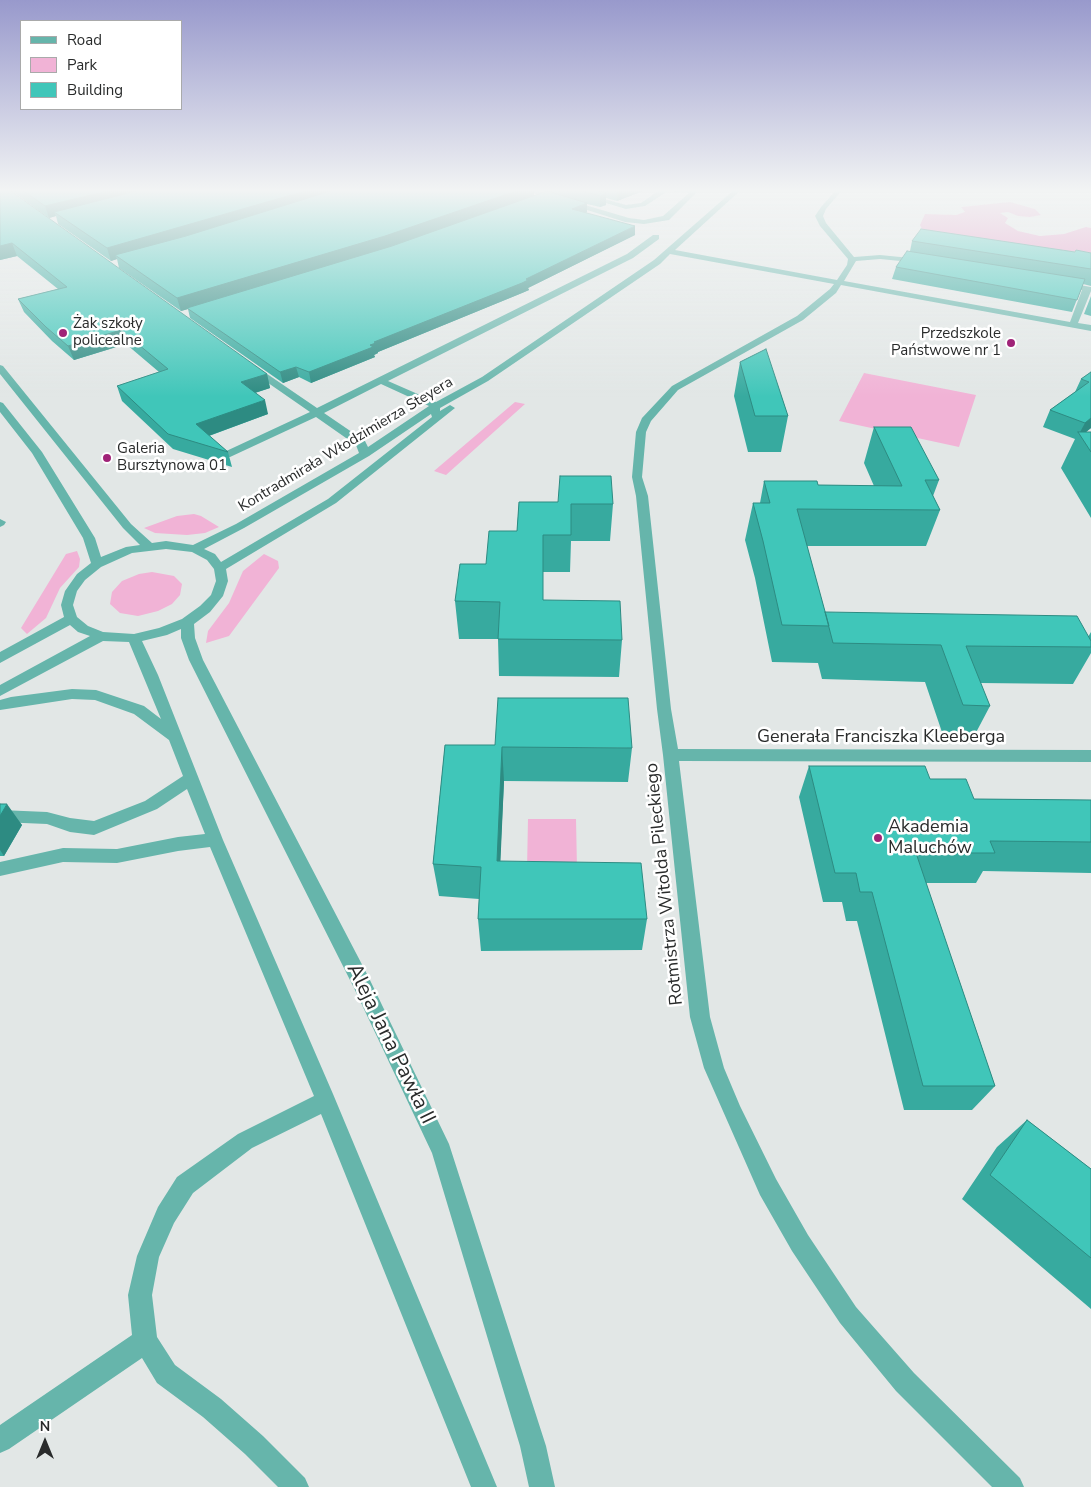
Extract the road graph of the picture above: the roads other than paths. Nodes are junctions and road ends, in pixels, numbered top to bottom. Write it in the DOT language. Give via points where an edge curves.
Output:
graph roads {
  1 [pos="625,258"];
  2 [pos="661,258"];
  3 [pos="707,258"];
  4 [pos="852,258"];
  5 [pos="900,258"];
  6 [pos="931,263"];
  7 [pos="840,281"];
  8 [pos="1052,283"];
  9 [pos="1089,289"];
  10 [pos="1073,325"];
  11 [pos="1091,328"];
  12 [pos="242,361"];
  13 [pos="0,368"];
  14 [pos="381,381"];
  15 [pos="1,407"];
  16 [pos="316,413"];
  17 [pos="436,413"];
  18 [pos="365,454"];
  19 [pos="226,455"];
  20 [pos="148,546"];
  21 [pos="196,549"];
  22 [pos="97,564"];
  23 [pos="220,568"];
  24 [pos="71,618"];
  25 [pos="187,622"];
  26 [pos="101,636"];
  27 [pos="134,638"];
  28 [pos="0,658"];
  29 [pos="0,690"];
  30 [pos="0,705"];
  31 [pos="174,737"];
  32 [pos="671,755"];
  33 [pos="1091,756"];
  34 [pos="192,778"];
  35 [pos="0,816"];
  36 [pos="215,840"];
  37 [pos="0,869"];
  38 [pos="326,1101"];
  39 [pos="145,1341"];
  40 [pos="0,1440"];
  41 [pos="296,1487"];
  42 [pos="484,1487"];
  43 [pos="542,1487"];
  44 [pos="1011,1487"];
  1 -- 14 [label="street, Kontradmirała Włodzimierza Steyera"];
  2 -- 17 [label="street, Kontradmirała Włodzimierza Steyera"];
  3 -- 7 [label="street"];
  4 -- 7 [label="street, Rotmistrza Witolda Pileckiego"];
  5 -- 6 [label="street"];
  7 -- 10 [label="street"];
  7 -- 32 [label="street, Rotmistrza Witolda Pileckiego" via="819,304 800,318 675,388 646,420 641,432 637,477 642,496"];
  8 -- 9 [label="street"];
  9 -- 10 [label="street"];
  10 -- 11 [label="street"];
  12 -- 16 [label="street"];
  13 -- 20 [label="street" via="127,526"];
  14 -- 16 [label="street, Kontradmirała Włodzimierza Steyera"];
  14 -- 17 [label="street" via="431,402"];
  15 -- 22 [label="street" via="37,452 89,538"];
  16 -- 18 [label="street" via="361,443"];
  16 -- 19 [label="street, Kontradmirała Włodzimierza Steyera"];
  17 -- 18 [label="street, Kontradmirała Włodzimierza Steyera"];
  17 -- 23 [label="street, Kontradmirała Włodzimierza Steyera" via="382,464 332,501"];
  18 -- 21 [label="street, Kontradmirała Włodzimierza Steyera"];
  20 -- 21 [label="street"];
  20 -- 22 [label="street"];
  21 -- 23 [label="street" via="211,557"];
  22 -- 24 [label="street" via="81,577 71,591 67,605"];
  23 -- 25 [label="street" via="222,581 217,596 205,610"];
  24 -- 26 [label="street" via="83,629"];
  24 -- 28 [label="street"];
  25 -- 27 [label="street"];
  25 -- 43 [label="street, Aleja Jana Pawła II" via="188,638 196,660 361,982 442,1151 533,1446"];
  26 -- 27 [label="street"];
  26 -- 29 [label="street"];
  27 -- 31 [label="street"];
  30 -- 31 [label="street" via="72,694 96,695 139,710"];
  31 -- 34 [label="street"];
  32 -- 33 [label="street, Generała Franciszka Kleeberga"];
  32 -- 44 [label="street, Rotmistrza Witolda Pileckiego" via="700,1017 714,1068 733,1113 768,1187 800,1243 848,1315 905,1382"];
  34 -- 35 [label="street" via="151,804 94,828 47,818"];
  34 -- 36 [label="street"];
  36 -- 37 [label="street" via="117,856 63,855"];
  36 -- 38 [label="street"];
  38 -- 39 [label="street" via="245,1141 185,1185 166,1215 148,1256 140,1295"];
  38 -- 42 [label="street"];
  39 -- 40 [label="street"];
  39 -- 41 [label="street" via="166,1374 247,1439"];
}
